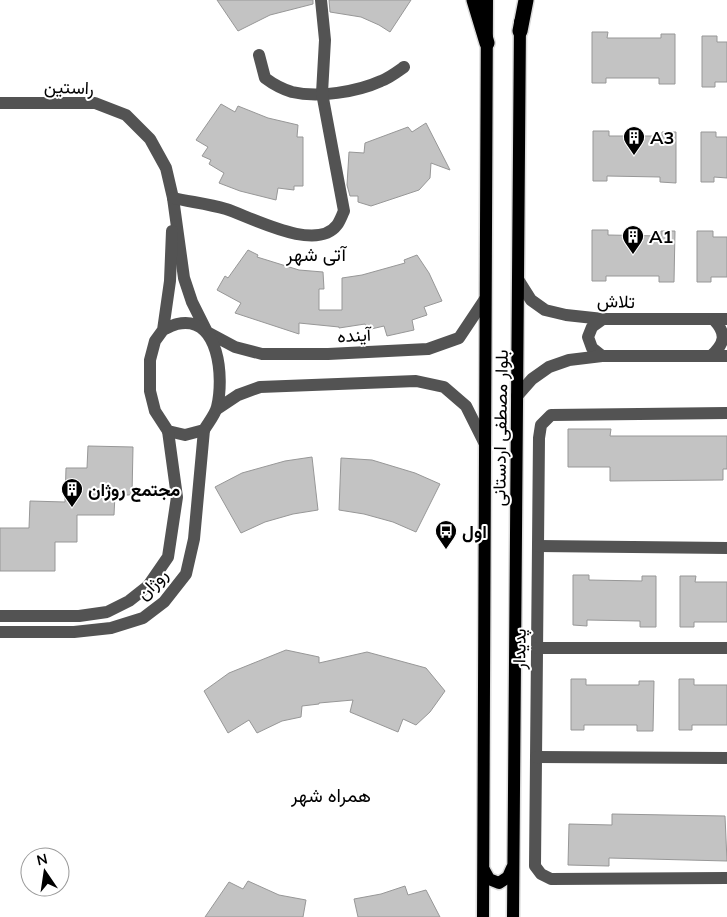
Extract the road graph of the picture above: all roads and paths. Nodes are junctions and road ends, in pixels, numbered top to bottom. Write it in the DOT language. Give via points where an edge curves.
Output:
graph roads {
  1 [pos="321,0"];
  2 [pos="474,0"];
  3 [pos="487,0"];
  4 [pos="520,0"];
  5 [pos="526,0"];
  6 [pos="520,32"];
  7 [pos="487,43"];
  8 [pos="260,55"];
  9 [pos="404,67"];
  10 [pos="322,93"];
  11 [pos="0,103"];
  12 [pos="173,198"];
  13 [pos="519,281"];
  14 [pos="485,300"];
  15 [pos="603,319"];
  16 [pos="727,319"];
  17 [pos="714,320"];
  18 [pos="163,330"];
  19 [pos="207,332"];
  20 [pos="602,356"];
  21 [pos="711,356"];
  22 [pos="727,356"];
  23 [pos="517,396"];
  24 [pos="217,409"];
  25 [pos="727,413"];
  26 [pos="204,430"];
  27 [pos="168,431"];
  28 [pos="484,442"];
  29 [pos="538,546"];
  30 [pos="727,548"];
  31 [pos="0,616"];
  32 [pos="0,632"];
  33 [pos="537,648"];
  34 [pos="727,648"];
  35 [pos="536,757"];
  36 [pos="727,758"];
  37 [pos="512,868"];
  38 [pos="484,870"];
  39 [pos="727,878"];
  40 [pos="482,916"];
  41 [pos="512,917"];
  1 -- 10 [label="street" via="325,40"];
  2 -- 7 [label="highway"];
  3 -- 7 [label="main road, بلوار مصطفی اردستانی"];
  4 -- 6 [label="main road, بلوار مصطفی اردستانی"];
  5 -- 6 [label="highway"];
  6 -- 13 [label="main road, بلوار مصطفی اردستانی"];
  7 -- 14 [label="main road, بلوار مصطفی اردستانی"];
  8 -- 10 [label="street" via="264,78 276,86 293,92"];
  9 -- 10 [label="street" via="381,82 333,94"];
  10 -- 12 [label="street" via="344,211 336,226 326,233 303,235 276,229 224,208"];
  11 -- 12 [label="street, راستین" via="95,103 126,115 150,139 166,168"];
  12 -- 18 [label="street" via="170,281"];
  12 -- 19 [label="street" via="184,278"];
  13 -- 15 [label="street, تلاش" via="531,300 545,310"];
  13 -- 23 [label="main road, بلوار مصطفی اردستانی"];
  14 -- 19 [label="street, آینده" via="459,338 428,349 262,354 235,346"];
  14 -- 28 [label="main road, بلوار مصطفی اردستانی"];
  15 -- 17 [label="street, تلاش"];
  15 -- 20 [label="street" via="592,327 588,337 592,348"];
  16 -- 17 [label="street, تلاش"];
  17 -- 21 [label="street" via="722,328 723,338"];
  18 -- 19 [label="street" via="178,324 193,324"];
  18 -- 27 [label="street" via="155,341 150,360 150,391 155,411"];
  19 -- 24 [label="street" via="218,358 221,386"];
  20 -- 21 [label="street"];
  20 -- 23 [label="street" via="569,360 549,367 532,379"];
  21 -- 22 [label="street"];
  23 -- 37 [label="main road, بلوار مصطفی اردستانی"];
  24 -- 26 [label="street"];
  24 -- 28 [label="street" via="238,395 260,388 416,381 444,387 466,406"];
  25 -- 29 [label="street, پدیدار" via="551,415 541,425 539,438"];
  26 -- 27 [label="street" via="185,435"];
  26 -- 32 [label="street, روژان" via="194,540 186,574 164,602 143,618 111,628 74,632"];
  27 -- 31 [label="street, روژان" via="177,497 168,557 148,586 107,612 79,616"];
  28 -- 38 [label="main road, بلوار مصطفی اردستانی"];
  29 -- 30 [label="street"];
  29 -- 33 [label="street, پدیدار"];
  33 -- 34 [label="street"];
  33 -- 35 [label="street, پدیدار"];
  35 -- 36 [label="street"];
  35 -- 39 [label="street, پدیدار" via="535,866 541,874 551,879"];
  37 -- 38 [label="main road" via="508,877 499,883 489,880"];
  37 -- 41 [label="main road, بلوار مصطفی اردستانی"];
  38 -- 40 [label="main road, بلوار مصطفی اردستانی"];
}
